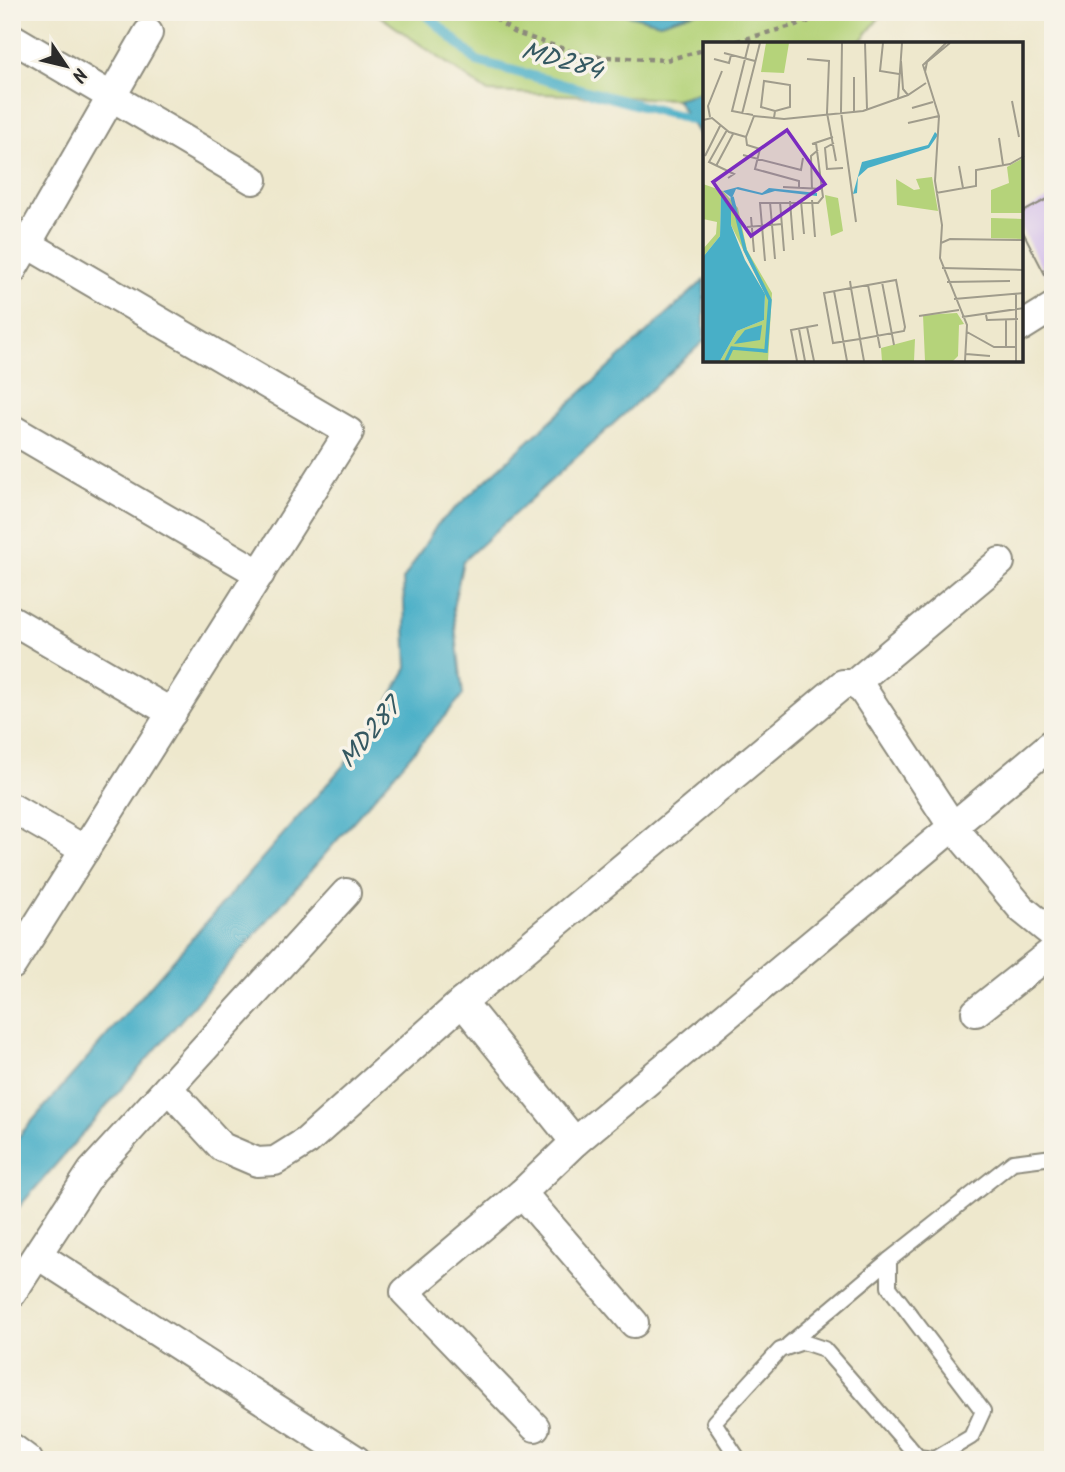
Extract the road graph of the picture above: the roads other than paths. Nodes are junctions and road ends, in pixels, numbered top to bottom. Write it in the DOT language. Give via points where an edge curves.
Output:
graph roads {
  1 [pos="148,33"];
  2 [pos="12,38"];
  3 [pos="112,97"];
  4 [pos="253,180"];
  5 [pos="20,239"];
  6 [pos="12,270"];
  7 [pos="1053,307"];
  8 [pos="1023,326"];
  9 [pos="12,429"];
  10 [pos="1000,562"];
  11 [pos="260,574"];
  12 [pos="12,620"];
  13 [pos="854,684"];
  14 [pos="172,713"];
  15 [pos="1053,743"];
  16 [pos="12,808"];
  17 [pos="953,827"];
  18 [pos="85,850"];
  19 [pos="346,893"];
  20 [pos="1053,934"];
  21 [pos="1053,951"];
  22 [pos="12,965"];
  23 [pos="462,1003"];
  24 [pos="976,1012"];
  25 [pos="168,1088"];
  26 [pos="575,1142"];
  27 [pos="1053,1157"];
  28 [pos="522,1193"];
  29 [pos="38,1255"];
  30 [pos="889,1260"];
  31 [pos="12,1293"];
  32 [pos="634,1324"];
  33 [pos="780,1350"];
  34 [pos="535,1427"];
  35 [pos="12,1448"];
  36 [pos="28,1460"];
  37 [pos="356,1460"];
  38 [pos="739,1460"];
  1 -- 3 [label="street"];
  2 -- 3 [label="street"];
  3 -- 4 [label="street"];
  3 -- 5 [label="street"];
  5 -- 6 [label="street"];
  5 -- 11 [label="street" via="349,432"];
  7 -- 8 [label="street"];
  9 -- 11 [label="street"];
  10 -- 13 [label="street"];
  11 -- 14 [label="street"];
  12 -- 14 [label="street"];
  13 -- 17 [label="street" via="863,690"];
  13 -- 23 [label="street" via="834,690"];
  14 -- 18 [label="street"];
  15 -- 17 [label="street"];
  16 -- 18 [label="street"];
  17 -- 20 [label="street" via="1022,909"];
  17 -- 26 [label="street"];
  18 -- 22 [label="street"];
  19 -- 25 [label="street"];
  21 -- 24 [label="street"];
  23 -- 25 [label="street" via="307,1141 275,1161 257,1162 222,1147"];
  23 -- 26 [label="street"];
  25 -- 29 [label="street" via="92,1171"];
  26 -- 28 [label="street"];
  27 -- 30 [label="lane" via="1013,1162"];
  28 -- 32 [label="street"];
  28 -- 34 [label="street" via="405,1292"];
  29 -- 31 [label="street"];
  29 -- 37 [label="street"];
  30 -- 33 [label="lane"];
  30 -- 33 [label="lane" via="889,1287 984,1411 971,1437 934,1459 918,1457 824,1349 803,1342"];
  33 -- 38 [label="lane" via="714,1422"];
  35 -- 36 [label="street"];
}
